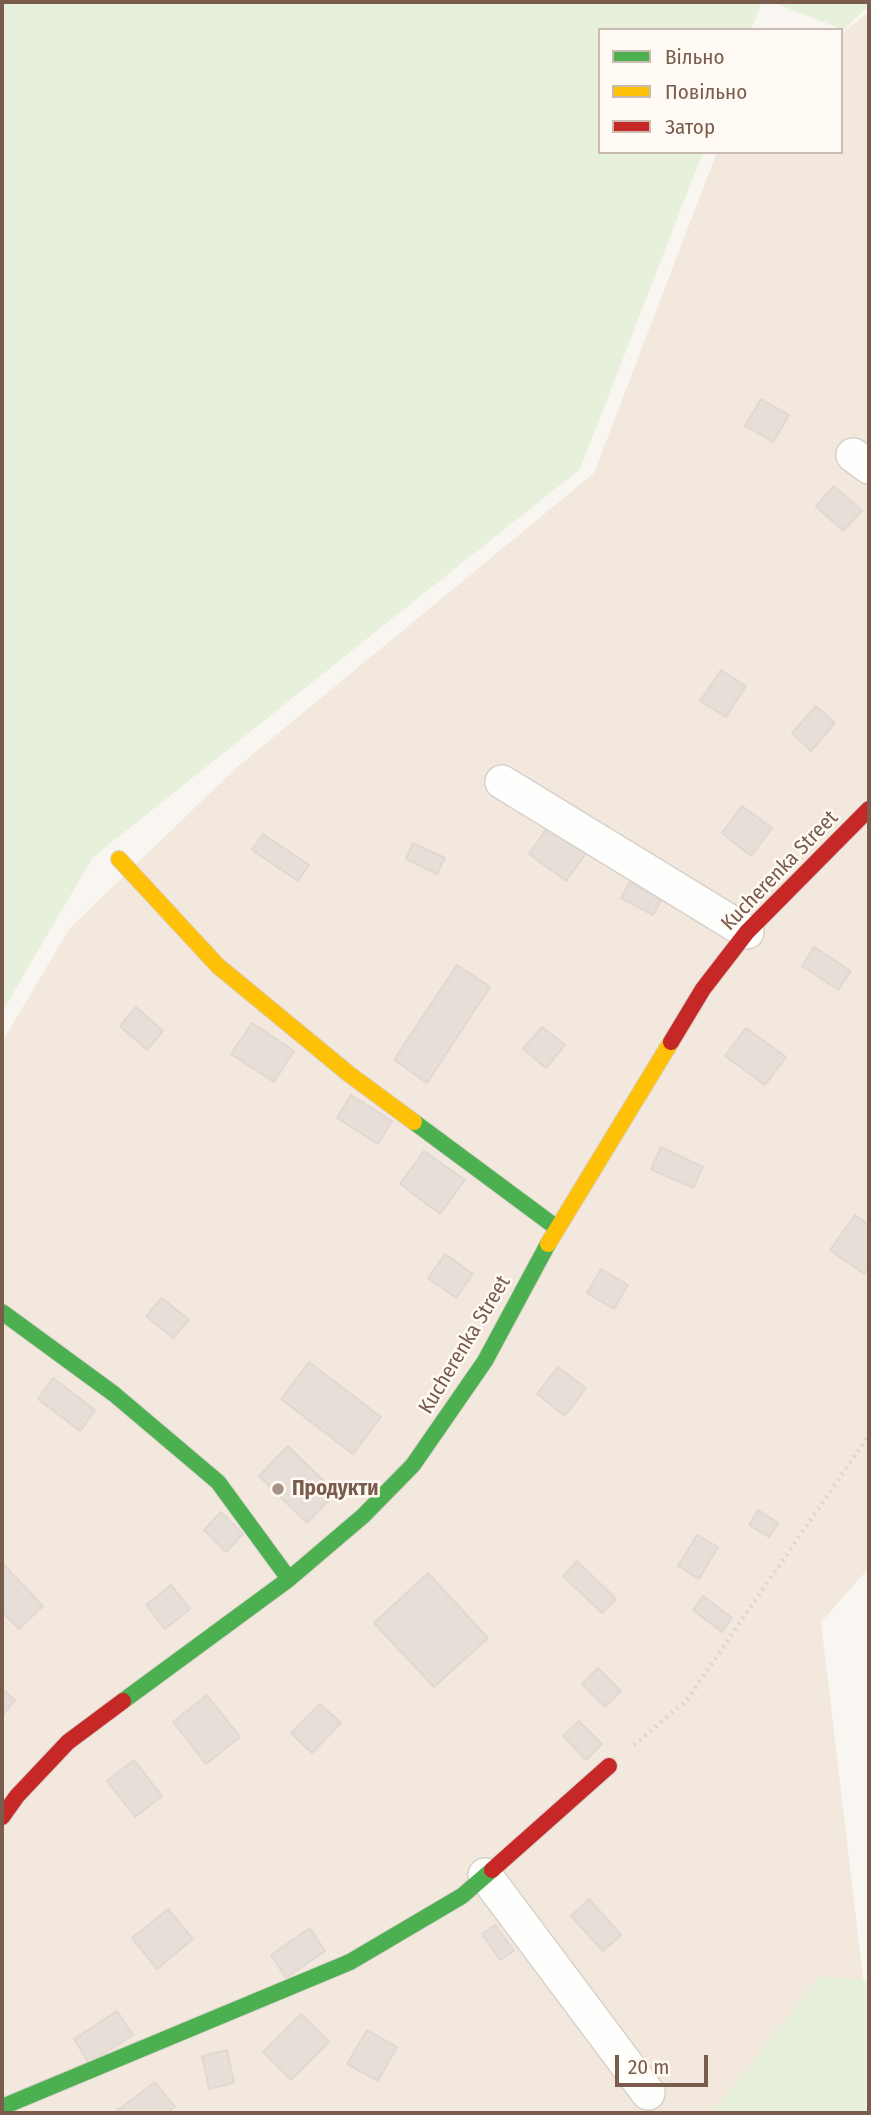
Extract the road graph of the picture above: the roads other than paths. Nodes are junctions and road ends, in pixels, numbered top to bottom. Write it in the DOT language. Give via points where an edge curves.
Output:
graph roads {
  1 [pos="502,782"];
  2 [pos="869,809"];
  3 [pos="119,859"];
  4 [pos="747,932"];
  5 [pos="557,1228"];
  6 [pos="2,1312"];
  7 [pos="289,1579"];
  8 [pos="609,1766"];
  9 [pos="2,1817"];
  10 [pos="485,1875"];
  11 [pos="648,2093"];
  12 [pos="2,2108"];
  1 -- 4 [label="street"];
  2 -- 4 [label="street, Kucherenka Street"];
  3 -- 5 [label="street" via="218,966 349,1074"];
  4 -- 5 [label="street, Kucherenka Street" via="703,989"];
  5 -- 7 [label="street, Kucherenka Street" via="485,1360 413,1465 363,1516"];
  6 -- 7 [label="street" via="114,1394 218,1482"];
  7 -- 9 [label="street, Kucherenka Street" via="68,1742"];
  8 -- 10 [label="street"];
  10 -- 11 [label="street"];
  10 -- 12 [label="street" via="462,1896 350,1962"];
}
